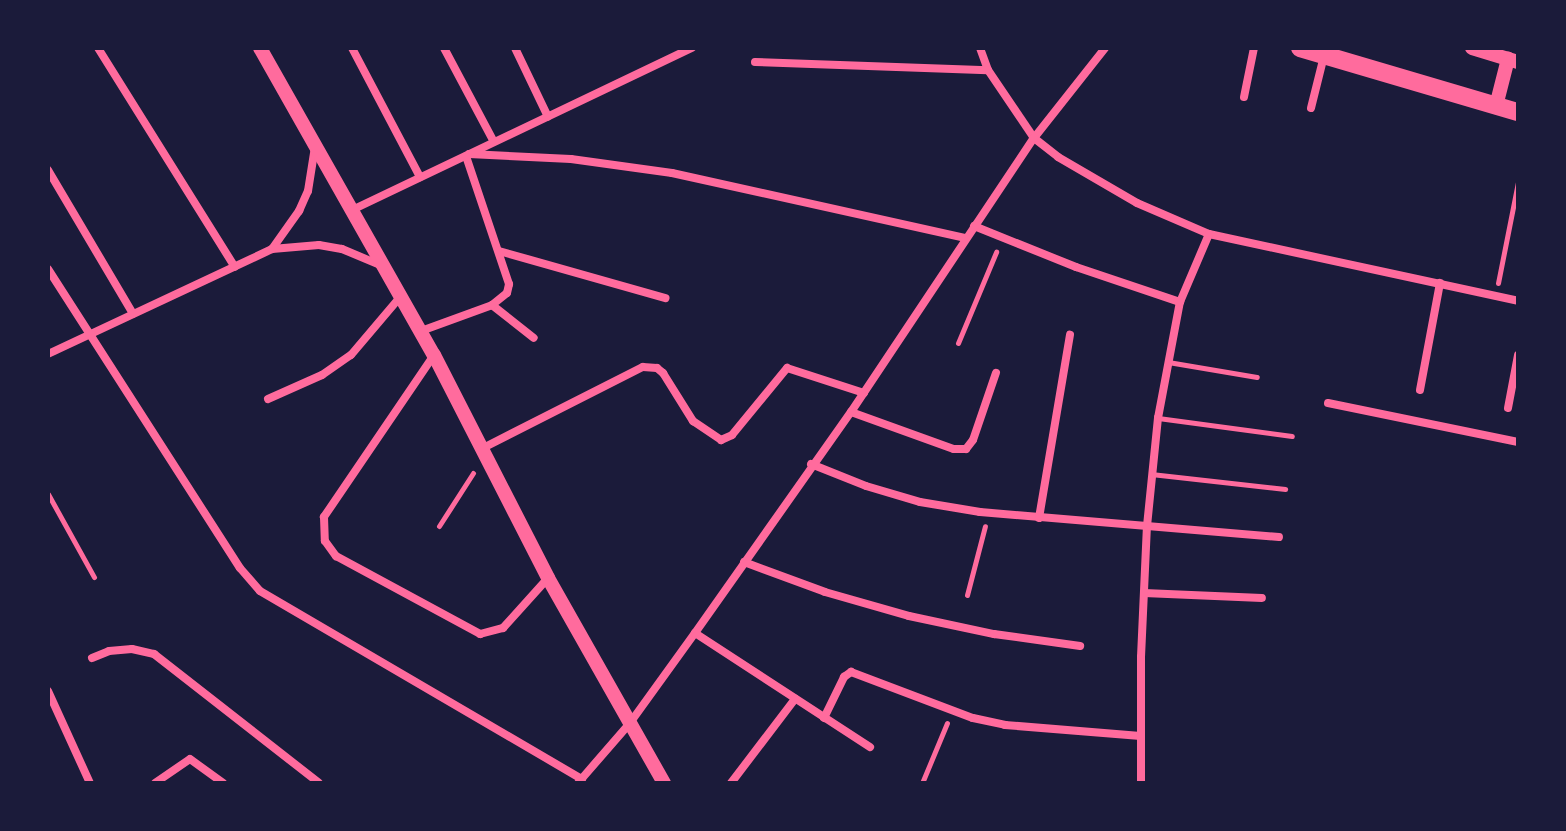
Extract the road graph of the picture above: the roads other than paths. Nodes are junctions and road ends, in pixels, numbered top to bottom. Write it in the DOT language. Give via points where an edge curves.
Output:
graph roads {
  1 [pos="98,48"];
  2 [pos="260,48"];
  3 [pos="352,48"];
  4 [pos="444,48"];
  5 [pos="515,48"];
  6 [pos="692,48"];
  7 [pos="980,48"];
  8 [pos="1105,48"];
  9 [pos="1254,48"];
  10 [pos="1300,48"];
  11 [pos="1472,48"];
  12 [pos="1324,55"];
  13 [pos="1512,57"];
  14 [pos="755,62"];
  15 [pos="988,70"];
  16 [pos="1244,97"];
  17 [pos="1496,106"];
  18 [pos="1311,108"];
  19 [pos="1518,112"];
  20 [pos="548,117"];
  21 [pos="1034,138"];
  22 [pos="494,142"];
  23 [pos="315,146"];
  24 [pos="468,155"];
  25 [pos="48,170"];
  26 [pos="420,177"];
  27 [pos="352,210"];
  28 [pos="974,226"];
  29 [pos="1209,234"];
  30 [pos="966,238"];
  31 [pos="272,249"];
  32 [pos="499,251"];
  33 [pos="235,267"];
  34 [pos="384,267"];
  35 [pos="48,269"];
  36 [pos="1440,283"];
  37 [pos="401,296"];
  38 [pos="665,298"];
  39 [pos="1518,301"];
  40 [pos="1180,302"];
  41 [pos="492,305"];
  42 [pos="133,314"];
  43 [pos="421,331"];
  44 [pos="90,334"];
  45 [pos="1070,335"];
  46 [pos="534,338"];
  47 [pos="48,354"];
  48 [pos="434,355"];
  49 [pos="1518,355"];
  50 [pos="1167,362"];
  51 [pos="996,373"];
  52 [pos="1257,377"];
  53 [pos="1420,390"];
  54 [pos="864,393"];
  55 [pos="1514,398"];
  56 [pos="268,399"];
  57 [pos="1328,403"];
  58 [pos="1508,408"];
  59 [pos="851,412"];
  60 [pos="1158,418"];
  61 [pos="1292,436"];
  62 [pos="1518,442"];
  63 [pos="485,451"];
  64 [pos="811,464"];
  65 [pos="1151,474"];
  66 [pos="1285,489"];
  67 [pos="1039,518"];
  68 [pos="1147,526"];
  69 [pos="1279,537"];
  70 [pos="744,562"];
  71 [pos="548,578"];
  72 [pos="1144,593"];
  73 [pos="1262,598"];
  74 [pos="695,633"];
  75 [pos="1080,646"];
  76 [pos="92,658"];
  77 [pos="48,691"];
  78 [pos="795,699"];
  79 [pos="824,718"];
  80 [pos="630,723"];
  81 [pos="1141,736"];
  82 [pos="870,747"];
  83 [pos="580,781"];
  84 [pos="90,783"];
  85 [pos="155,783"];
  86 [pos="223,783"];
  87 [pos="319,783"];
  88 [pos="664,783"];
  89 [pos="731,783"];
  90 [pos="1141,783"];
  1 -- 33 [label="street"];
  2 -- 23 [label="street"];
  3 -- 26 [label="street"];
  4 -- 22 [label="street"];
  5 -- 20 [label="street"];
  6 -- 20 [label="street"];
  7 -- 15 [label="street"];
  8 -- 21 [label="street"];
  9 -- 16 [label="street"];
  10 -- 12 [label="main road"];
  11 -- 13 [label="street"];
  12 -- 17 [label="main road"];
  12 -- 18 [label="street"];
  13 -- 17 [label="street"];
  14 -- 15 [label="street"];
  15 -- 21 [label="street"];
  17 -- 19 [label="main road"];
  20 -- 22 [label="street"];
  21 -- 28 [label="street"];
  21 -- 29 [label="street" via="1137,203"];
  22 -- 24 [label="street"];
  23 -- 27 [label="street"];
  23 -- 31 [label="street" via="308,191"];
  24 -- 26 [label="street"];
  24 -- 30 [label="street" via="571,159 659,170"];
  24 -- 32 [label="street"];
  25 -- 42 [label="street"];
  26 -- 27 [label="street"];
  27 -- 34 [label="street"];
  28 -- 30 [label="street"];
  28 -- 40 [label="street"];
  29 -- 36 [label="street"];
  29 -- 40 [label="street"];
  30 -- 54 [label="street"];
  31 -- 33 [label="street"];
  31 -- 34 [label="street" via="319,245 364,256"];
  32 -- 38 [label="street"];
  32 -- 41 [label="street" via="509,284 507,293"];
  33 -- 42 [label="street"];
  34 -- 37 [label="street"];
  35 -- 44 [label="street"];
  36 -- 39 [label="street"];
  36 -- 53 [label="street"];
  37 -- 43 [label="street"];
  37 -- 56 [label="street" via="351,355 322,375"];
  40 -- 50 [label="street"];
  41 -- 43 [label="street"];
  41 -- 46 [label="street"];
  42 -- 44 [label="street"];
  43 -- 48 [label="street"];
  44 -- 47 [label="street"];
  44 -- 83 [label="street" via="260,591"];
  45 -- 67 [label="street"];
  48 -- 63 [label="street"];
  48 -- 71 [label="street" via="324,517 325,541 336,556 480,634 503,628"];
  49 -- 55 [label="street"];
  50 -- 52 [label="lane"];
  50 -- 60 [label="street"];
  51 -- 59 [label="street" via="966,449"];
  54 -- 59 [label="street"];
  54 -- 63 [label="street" via="787,368 732,435 721,440 693,421 663,373 643,367"];
  55 -- 58 [label="street"];
  57 -- 62 [label="street"];
  59 -- 64 [label="street"];
  60 -- 61 [label="lane"];
  60 -- 65 [label="street"];
  63 -- 71 [label="street"];
  64 -- 67 [label="street" via="920,502"];
  64 -- 70 [label="street"];
  65 -- 66 [label="lane"];
  65 -- 68 [label="street"];
  67 -- 68 [label="street"];
  68 -- 69 [label="street"];
  68 -- 72 [label="street"];
  70 -- 74 [label="street"];
  70 -- 75 [label="street" via="909,616"];
  71 -- 80 [label="street"];
  72 -- 73 [label="street"];
  72 -- 81 [label="street"];
  74 -- 78 [label="street"];
  74 -- 80 [label="street"];
  76 -- 87 [label="street" via="132,649 154,654"];
  77 -- 84 [label="street"];
  78 -- 79 [label="street"];
  78 -- 89 [label="street"];
  79 -- 81 [label="street" via="851,672 1005,725"];
  79 -- 82 [label="street"];
  80 -- 83 [label="street"];
  80 -- 88 [label="street"];
  81 -- 90 [label="street"];
  85 -- 86 [label="street" via="190,759"];
}
